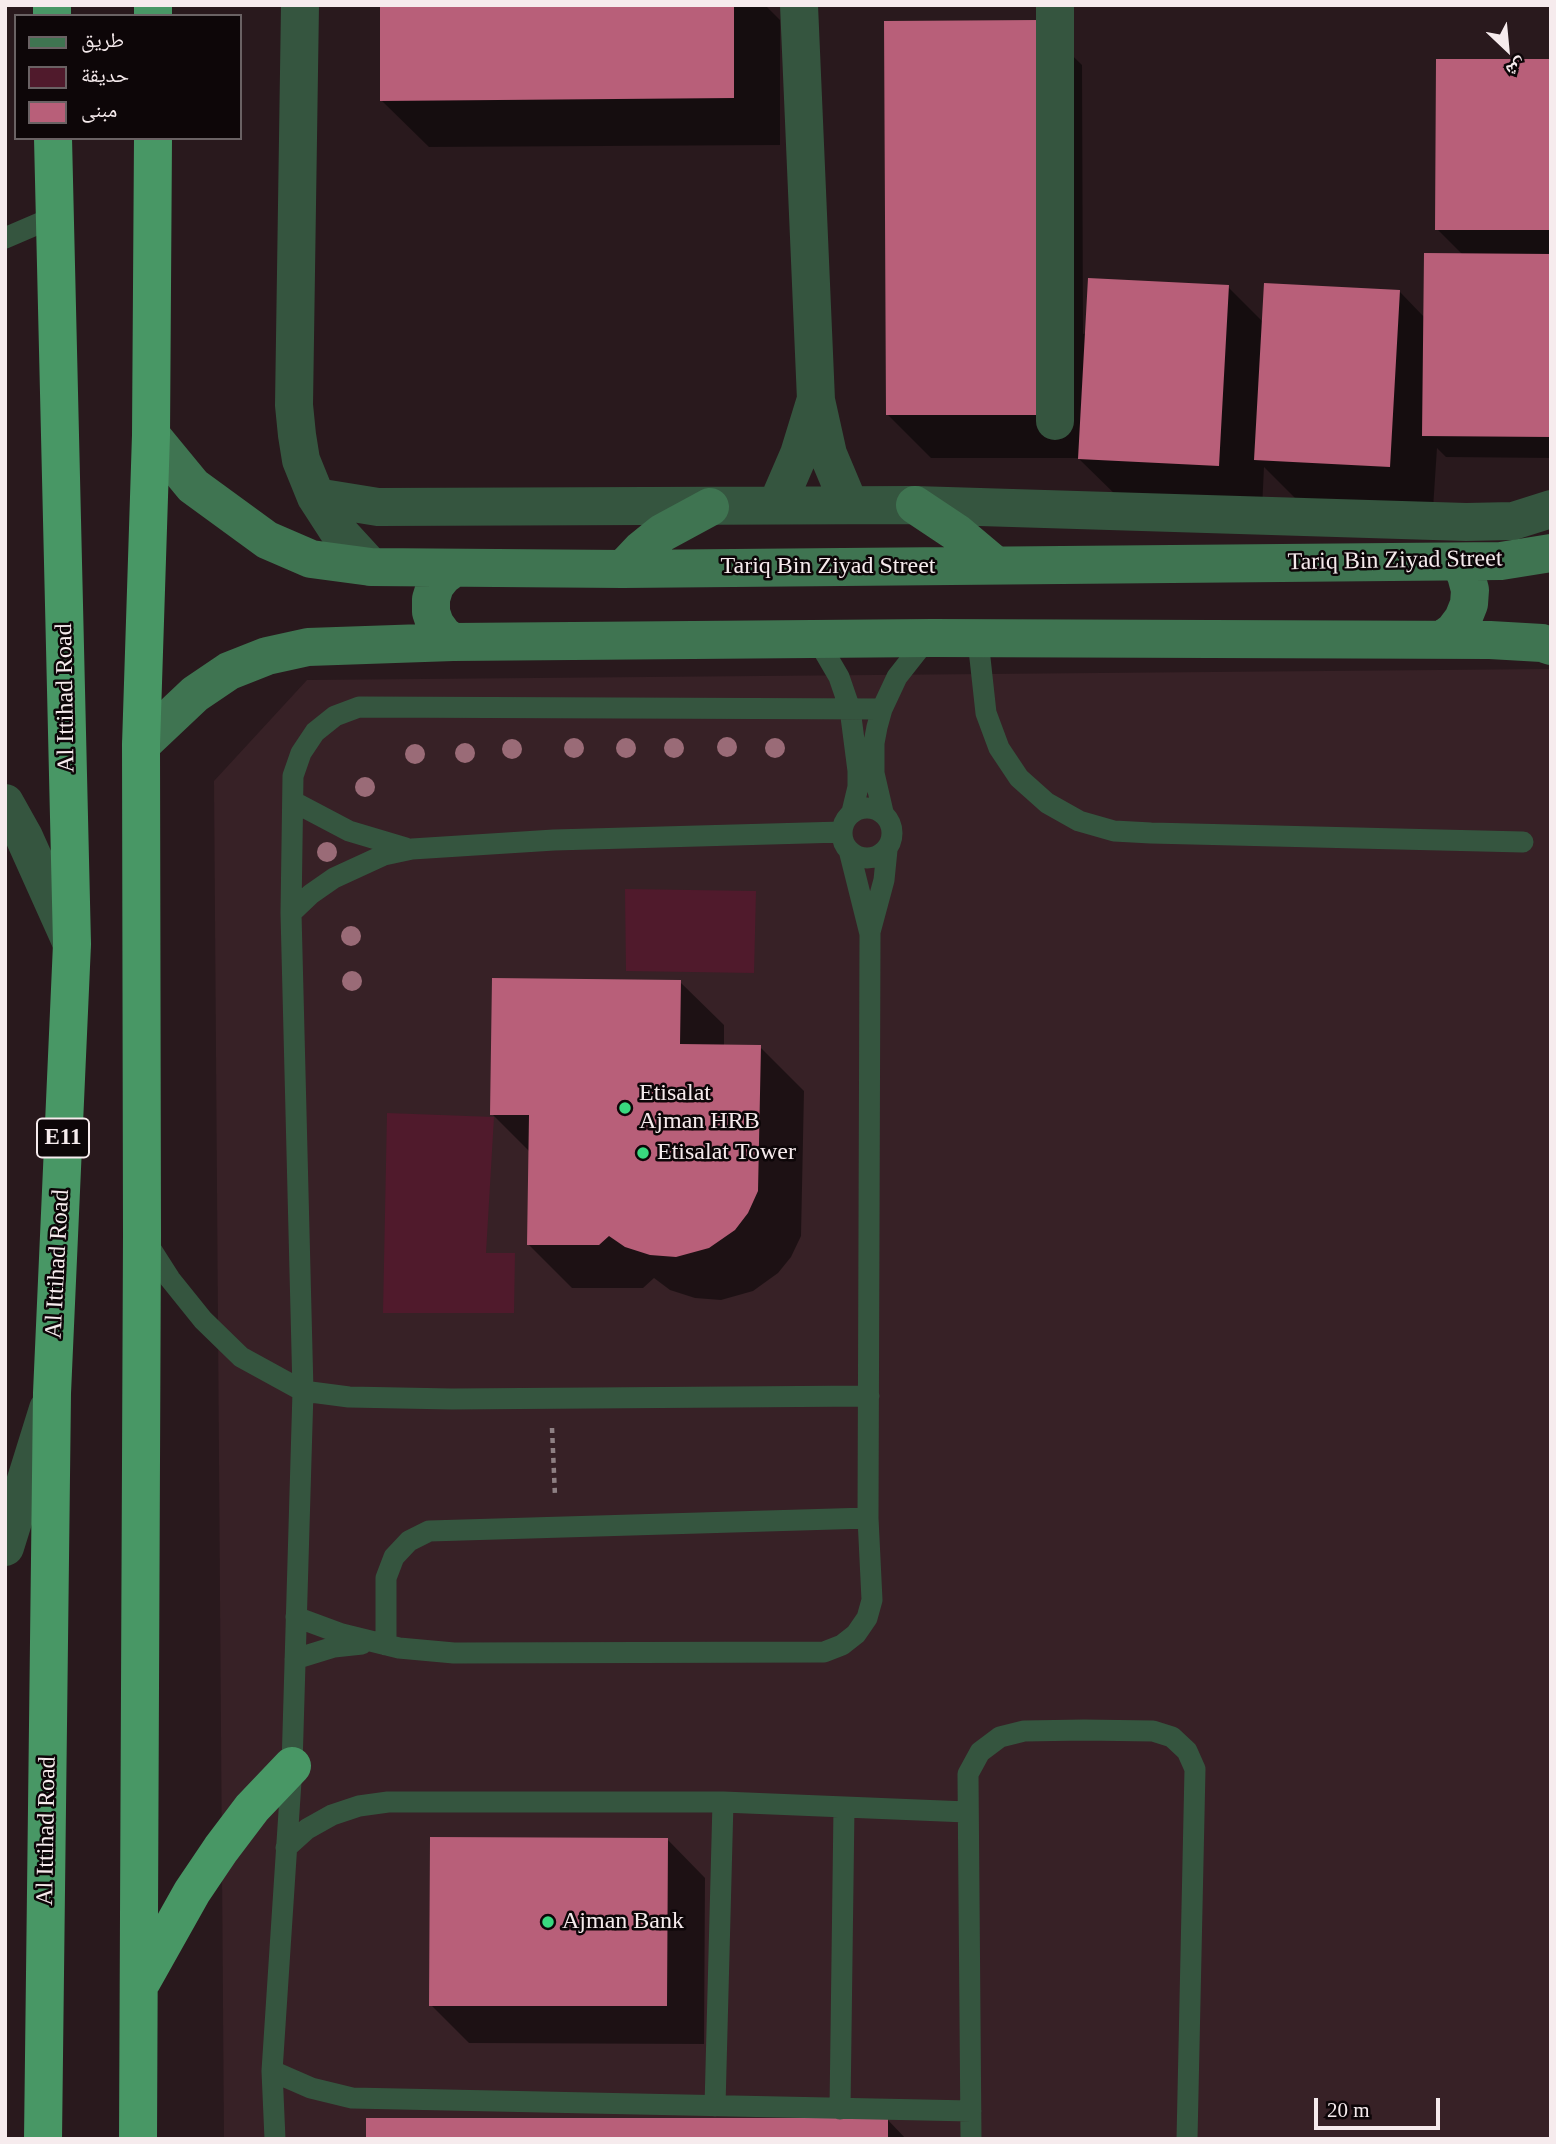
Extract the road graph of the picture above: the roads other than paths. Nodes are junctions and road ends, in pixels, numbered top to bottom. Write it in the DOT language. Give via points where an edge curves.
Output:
graph roads {
  1 [pos="300,5"];
  2 [pos="799,5"];
  3 [pos="1055,5"];
  4 [pos="53,140"];
  5 [pos="153,140"];
  6 [pos="54,217"];
  7 [pos="5,238"];
  8 [pos="816,400"];
  9 [pos="1055,421"];
  10 [pos="151,435"];
  11 [pos="316,496"];
  12 [pos="849,504"];
  13 [pos="777,505"];
  14 [pos="915,505"];
  15 [pos="710,507"];
  16 [pos="1551,509"];
  17 [pos="1551,553"];
  18 [pos="1459,562"];
  19 [pos="995,565"];
  20 [pos="371,567"];
  21 [pos="454,568"];
  22 [pos="623,569"];
  23 [pos="932,638"];
  24 [pos="818,640"];
  25 [pos="978,640"];
  26 [pos="1442,640"];
  27 [pos="453,642"];
  28 [pos="1551,646"];
  29 [pos="850,709"];
  30 [pos="882,709"];
  31 [pos="141,745"];
  32 [pos="294,802"];
  33 [pos="5,803"];
  34 [pos="852,812"];
  35 [pos="883,812"];
  36 [pos="845,841"];
  37 [pos="1523,842"];
  38 [pos="412,849"];
  39 [pos="887,850"];
  40 [pos="291,914"];
  41 [pos="870,934"];
  42 [pos="72,944"];
  43 [pos="142,1235"];
  44 [pos="303,1391"];
  45 [pos="52,1393"];
  46 [pos="869,1396"];
  47 [pos="868,1518"];
  48 [pos="5,1547"];
  49 [pos="296,1617"];
  50 [pos="380,1644"];
  51 [pos="295,1659"];
  52 [pos="292,1766"];
  53 [pos="723,1802"];
  54 [pos="844,1807"];
  55 [pos="967,1812"];
  56 [pos="286,1848"];
  57 [pos="140,1986"];
  58 [pos="272,2071"];
  59 [pos="715,2106"];
  60 [pos="840,2109"];
  61 [pos="971,2111"];
  62 [pos="43,2139"];
  63 [pos="138,2139"];
  64 [pos="275,2139"];
  65 [pos="971,2139"];
  66 [pos="1186,2139"];
  1 -- 11 [label="street" via="294,405 301,460"];
  2 -- 8 [label="street"];
  3 -- 9 [label="street"];
  4 -- 6 [label="highway, Al Ittihad Road / E11"];
  5 -- 10 [label="highway"];
  6 -- 7 [label="lane"];
  6 -- 42 [label="highway, Al Ittihad Road / E11"];
  8 -- 12 [label="street" via="828,454"];
  8 -- 13 [label="street"];
  10 -- 20 [label="main road, Tariq Bin Ziyad Street" via="193,486 267,540 311,559"];
  10 -- 31 [label="highway"];
  11 -- 15 [label="street" via="378,507"];
  11 -- 20 [label="street" via="338,531"];
  12 -- 13 [label="street"];
  12 -- 14 [label="street"];
  13 -- 15 [label="street"];
  14 -- 16 [label="street" via="1466,522 1513,521"];
  14 -- 19 [label="main road"];
  15 -- 22 [label="main road" via="662,533"];
  17 -- 18 [label="main road, Tariq Bin Ziyad Street" via="1501,562"];
  18 -- 19 [label="main road, Tariq Bin Ziyad Street"];
  18 -- 26 [label="main road" via="1470,590 1469,604 1454,631"];
  19 -- 22 [label="main road, Tariq Bin Ziyad Street"];
  20 -- 21 [label="main road, Tariq Bin Ziyad Street"];
  21 -- 22 [label="main road, Tariq Bin Ziyad Street"];
  21 -- 27 [label="main road" via="435,586 431,599 435,624"];
  23 -- 24 [label="main road"];
  23 -- 25 [label="main road"];
  23 -- 30 [label="lane" via="897,677"];
  24 -- 27 [label="main road"];
  24 -- 29 [label="lane"];
  25 -- 26 [label="main road"];
  25 -- 37 [label="lane" via="986,713 999,748 1019,778 1047,803 1079,821 1114,831 1151,833"];
  26 -- 28 [label="main road"];
  27 -- 31 [label="main road" via="308,647 267,656 229,671 195,694"];
  29 -- 30 [label="lane"];
  29 -- 32 [label="lane" via="359,707 335,716 300,753 293,776"];
  29 -- 34 [label="lane" via="858,771"];
  30 -- 35 [label="lane" via="874,743 874,773"];
  31 -- 43 [label="highway"];
  32 -- 38 [label="lane" via="349,831"];
  32 -- 40 [label="lane"];
  33 -- 42 [label="street"];
  34 -- 35 [label="lane" via="867,807"];
  34 -- 36 [label="lane" via="843,825"];
  35 -- 39 [label="lane" via="893,834"];
  36 -- 38 [label="lane" via="554,840"];
  36 -- 39 [label="lane" via="863,858"];
  36 -- 41 [label="lane"];
  38 -- 40 [label="lane" via="384,855 334,878"];
  39 -- 41 [label="lane"];
  40 -- 44 [label="lane"];
  41 -- 46 [label="lane"];
  42 -- 45 [label="highway, Al Ittihad Road / E11"];
  43 -- 44 [label="lane" via="203,1320 241,1357"];
  43 -- 57 [label="highway"];
  44 -- 46 [label="lane" via="349,1397 551,1399"];
  44 -- 49 [label="lane"];
  45 -- 48 [label="street"];
  45 -- 62 [label="highway, Al Ittihad Road / E11"];
  46 -- 47 [label="lane"];
  47 -- 50 [label="lane" via="429,1531 409,1541 394,1557 386,1577"];
  47 -- 50 [label="lane" via="872,1600 867,1618 849,1640 824,1651 454,1653"];
  49 -- 50 [label="lane"];
  49 -- 51 [label="lane"];
  50 -- 51 [label="lane" via="334,1647"];
  51 -- 52 [label="lane"];
  52 -- 56 [label="lane"];
  52 -- 57 [label="highway" via="220,1849"];
  53 -- 54 [label="lane"];
  53 -- 56 [label="lane" via="388,1802 332,1815"];
  53 -- 59 [label="lane"];
  54 -- 55 [label="lane"];
  54 -- 60 [label="lane"];
  55 -- 61 [label="lane"];
  55 -- 66 [label="lane" via="968,1774 980,1752 1000,1737 1024,1731 1153,1731 1172,1737 1187,1751 1195,1769 1195,1788"];
  56 -- 58 [label="lane"];
  57 -- 63 [label="highway"];
  58 -- 59 [label="lane" via="352,2098"];
  58 -- 64 [label="lane"];
  59 -- 60 [label="lane"];
  60 -- 61 [label="lane"];
  61 -- 65 [label="lane"];
}
